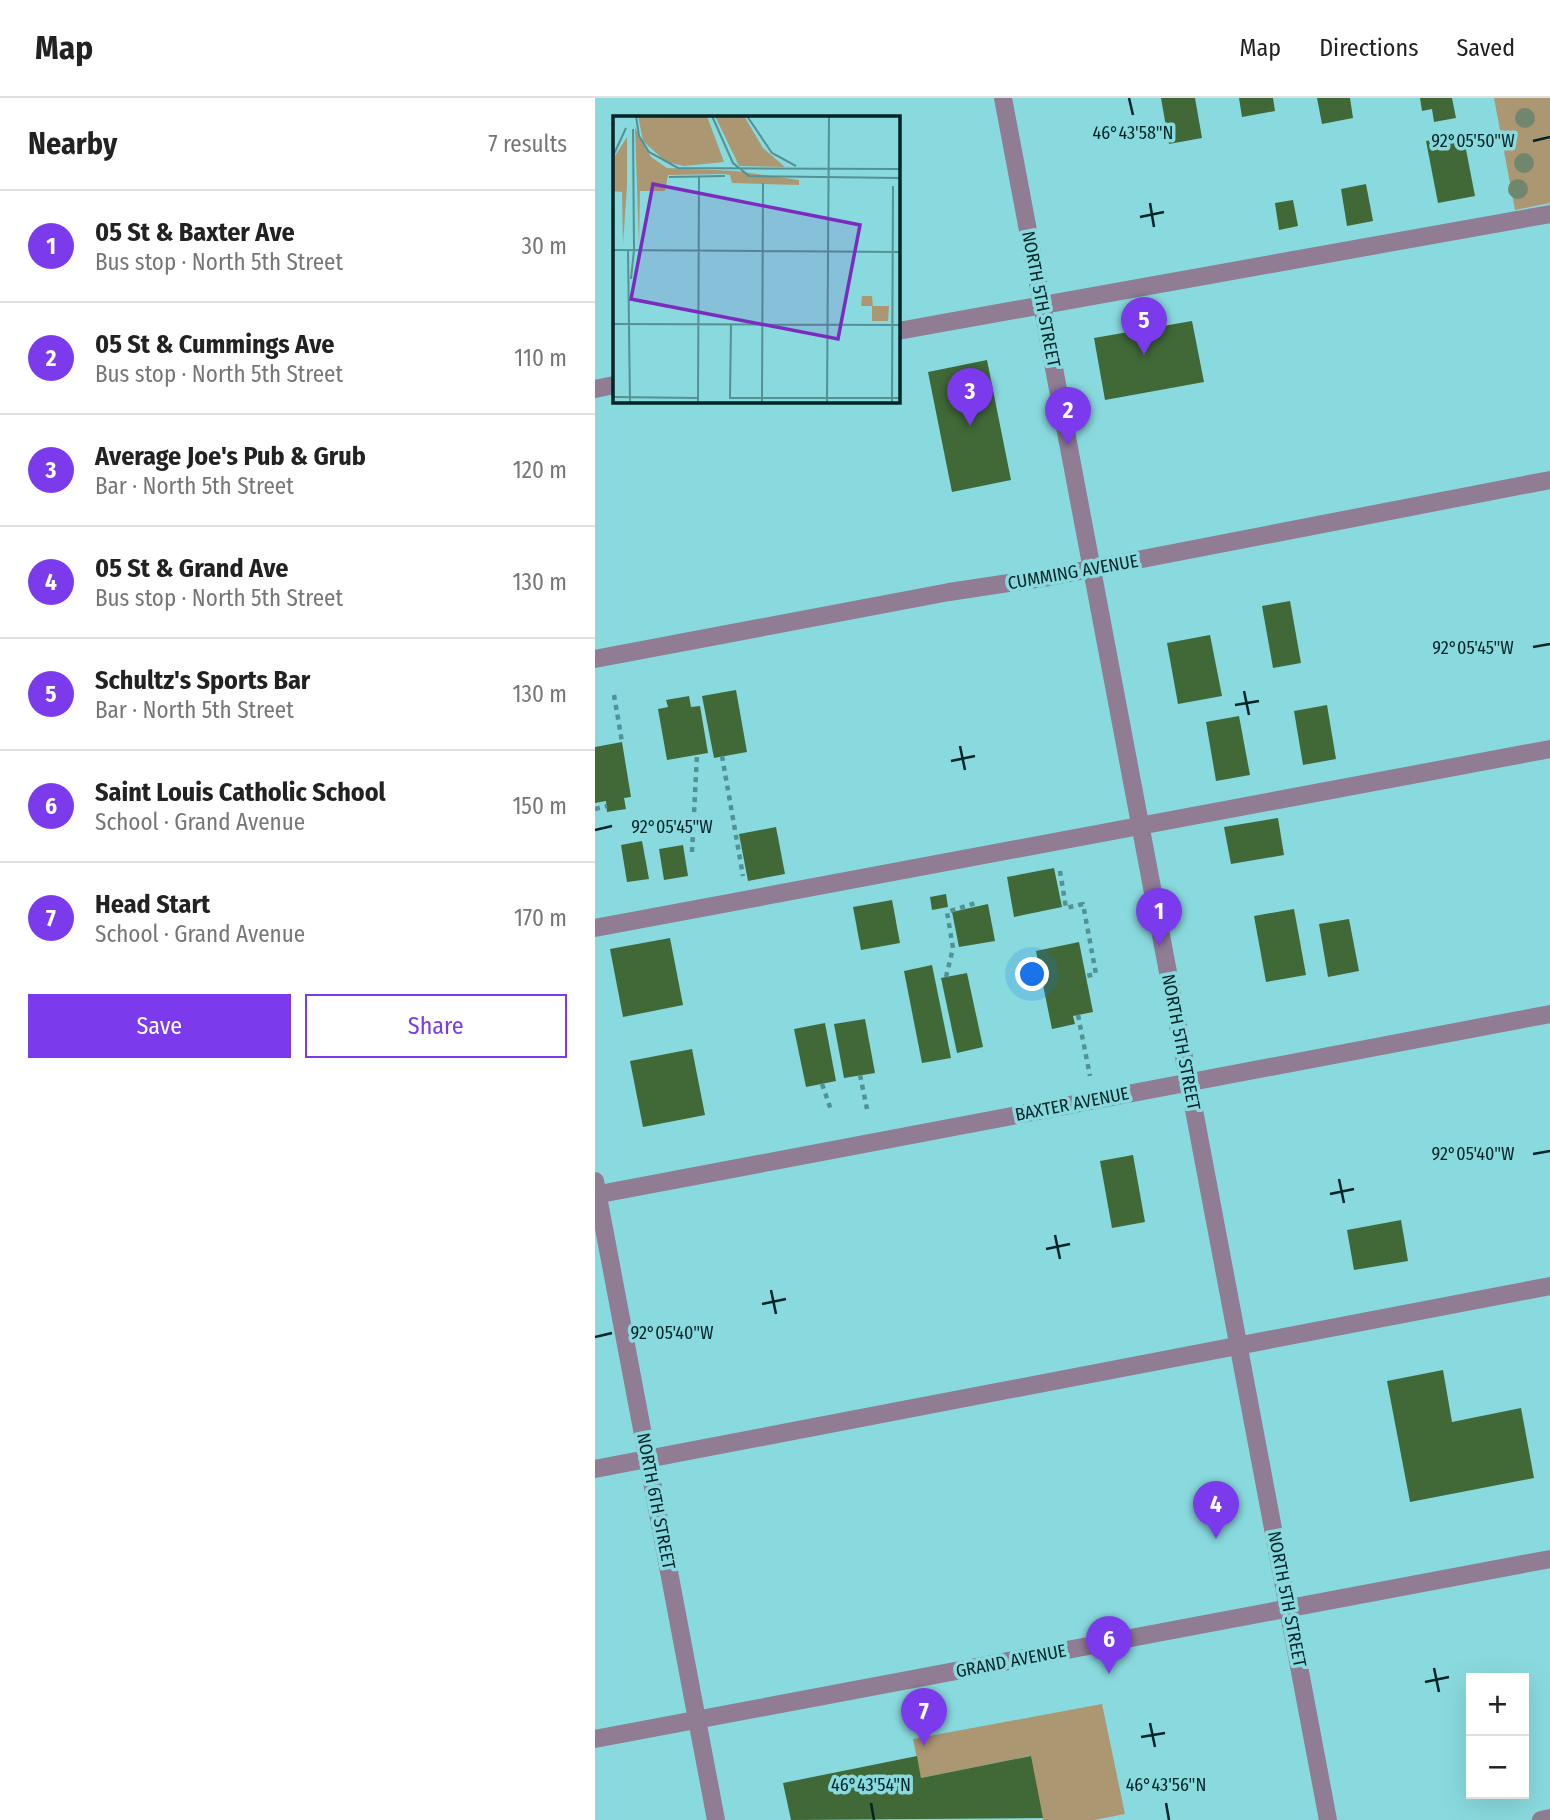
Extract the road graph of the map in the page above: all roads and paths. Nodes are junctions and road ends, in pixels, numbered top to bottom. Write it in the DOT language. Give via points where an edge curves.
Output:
graph roads {
  1 [pos="1003,98"];
  2 [pos="1550,214"];
  3 [pos="1042,305"];
  4 [pos="899,331"];
  5 [pos="613,385"];
  6 [pos="595,389"];
  7 [pos="1550,480"];
  8 [pos="1092,569"];
  9 [pos="595,659"];
  10 [pos="614,695"];
  11 [pos="622,742"];
  12 [pos="1550,749"];
  13 [pos="697,755"];
  14 [pos="722,756"];
  15 [pos="607,806"];
  16 [pos="595,808"];
  17 [pos="1140,824"];
  18 [pos="692,852"];
  19 [pos="1060,871"];
  20 [pos="748,901"];
  21 [pos="979,902"];
  22 [pos="595,929"];
  23 [pos="1086,976"];
  24 [pos="946,977"];
  25 [pos="1550,1014"];
  26 [pos="1078,1015"];
  27 [pos="860,1075"];
  28 [pos="1189,1083"];
  29 [pos="822,1084"];
  30 [pos="1094,1100"];
  31 [pos="867,1109"];
  32 [pos="831,1110"];
  33 [pos="596,1190"];
  34 [pos="1550,1286"];
  35 [pos="1239,1346"];
  36 [pos="648,1459"];
  37 [pos="595,1469"];
  38 [pos="1550,1559"];
  39 [pos="1288,1609"];
  40 [pos="698,1720"];
  41 [pos="595,1738"];
  42 [pos="1550,1818"];
  43 [pos="716,1820"];
  44 [pos="1328,1820"];
  45 [pos="1541,1820"];
  1 -- 3 [label="street, NORTH 5TH STREET"];
  2 -- 3 [label="street"];
  3 -- 4 [label="street"];
  3 -- 8 [label="street, NORTH 5TH STREET"];
  5 -- 6 [label="street"];
  7 -- 8 [label="street, CUMMING AVENUE"];
  8 -- 9 [label="street, CUMMING AVENUE"];
  8 -- 17 [label="street, NORTH 5TH STREET"];
  10 -- 11 [label="path"];
  12 -- 17 [label="street"];
  13 -- 18 [label="path"];
  14 -- 20 [label="path"];
  15 -- 16 [label="path"];
  17 -- 20 [label="street"];
  17 -- 28 [label="street, NORTH 5TH STREET"];
  19 -- 23 [label="path" via="1066,908 1083,904 1096,974"];
  20 -- 22 [label="street"];
  21 -- 24 [label="path" via="947,912 953,948"];
  25 -- 28 [label="street, BAXTER AVENUE"];
  26 -- 30 [label="path"];
  27 -- 31 [label="path"];
  28 -- 30 [label="street, BAXTER AVENUE"];
  28 -- 35 [label="street, NORTH 5TH STREET"];
  29 -- 32 [label="path"];
  30 -- 33 [label="street, BAXTER AVENUE"];
  33 -- 36 [label="street, NORTH 6TH STREET"];
  34 -- 35 [label="street"];
  35 -- 36 [label="street"];
  35 -- 39 [label="street, NORTH 5TH STREET"];
  36 -- 37 [label="street"];
  36 -- 40 [label="street, NORTH 6TH STREET"];
  38 -- 39 [label="street, GRAND AVENUE"];
  39 -- 40 [label="street, GRAND AVENUE"];
  39 -- 44 [label="street, NORTH 5TH STREET"];
  40 -- 41 [label="street, GRAND AVENUE"];
  40 -- 43 [label="street, NORTH 6TH STREET"];
  42 -- 45 [label="street"];
}
